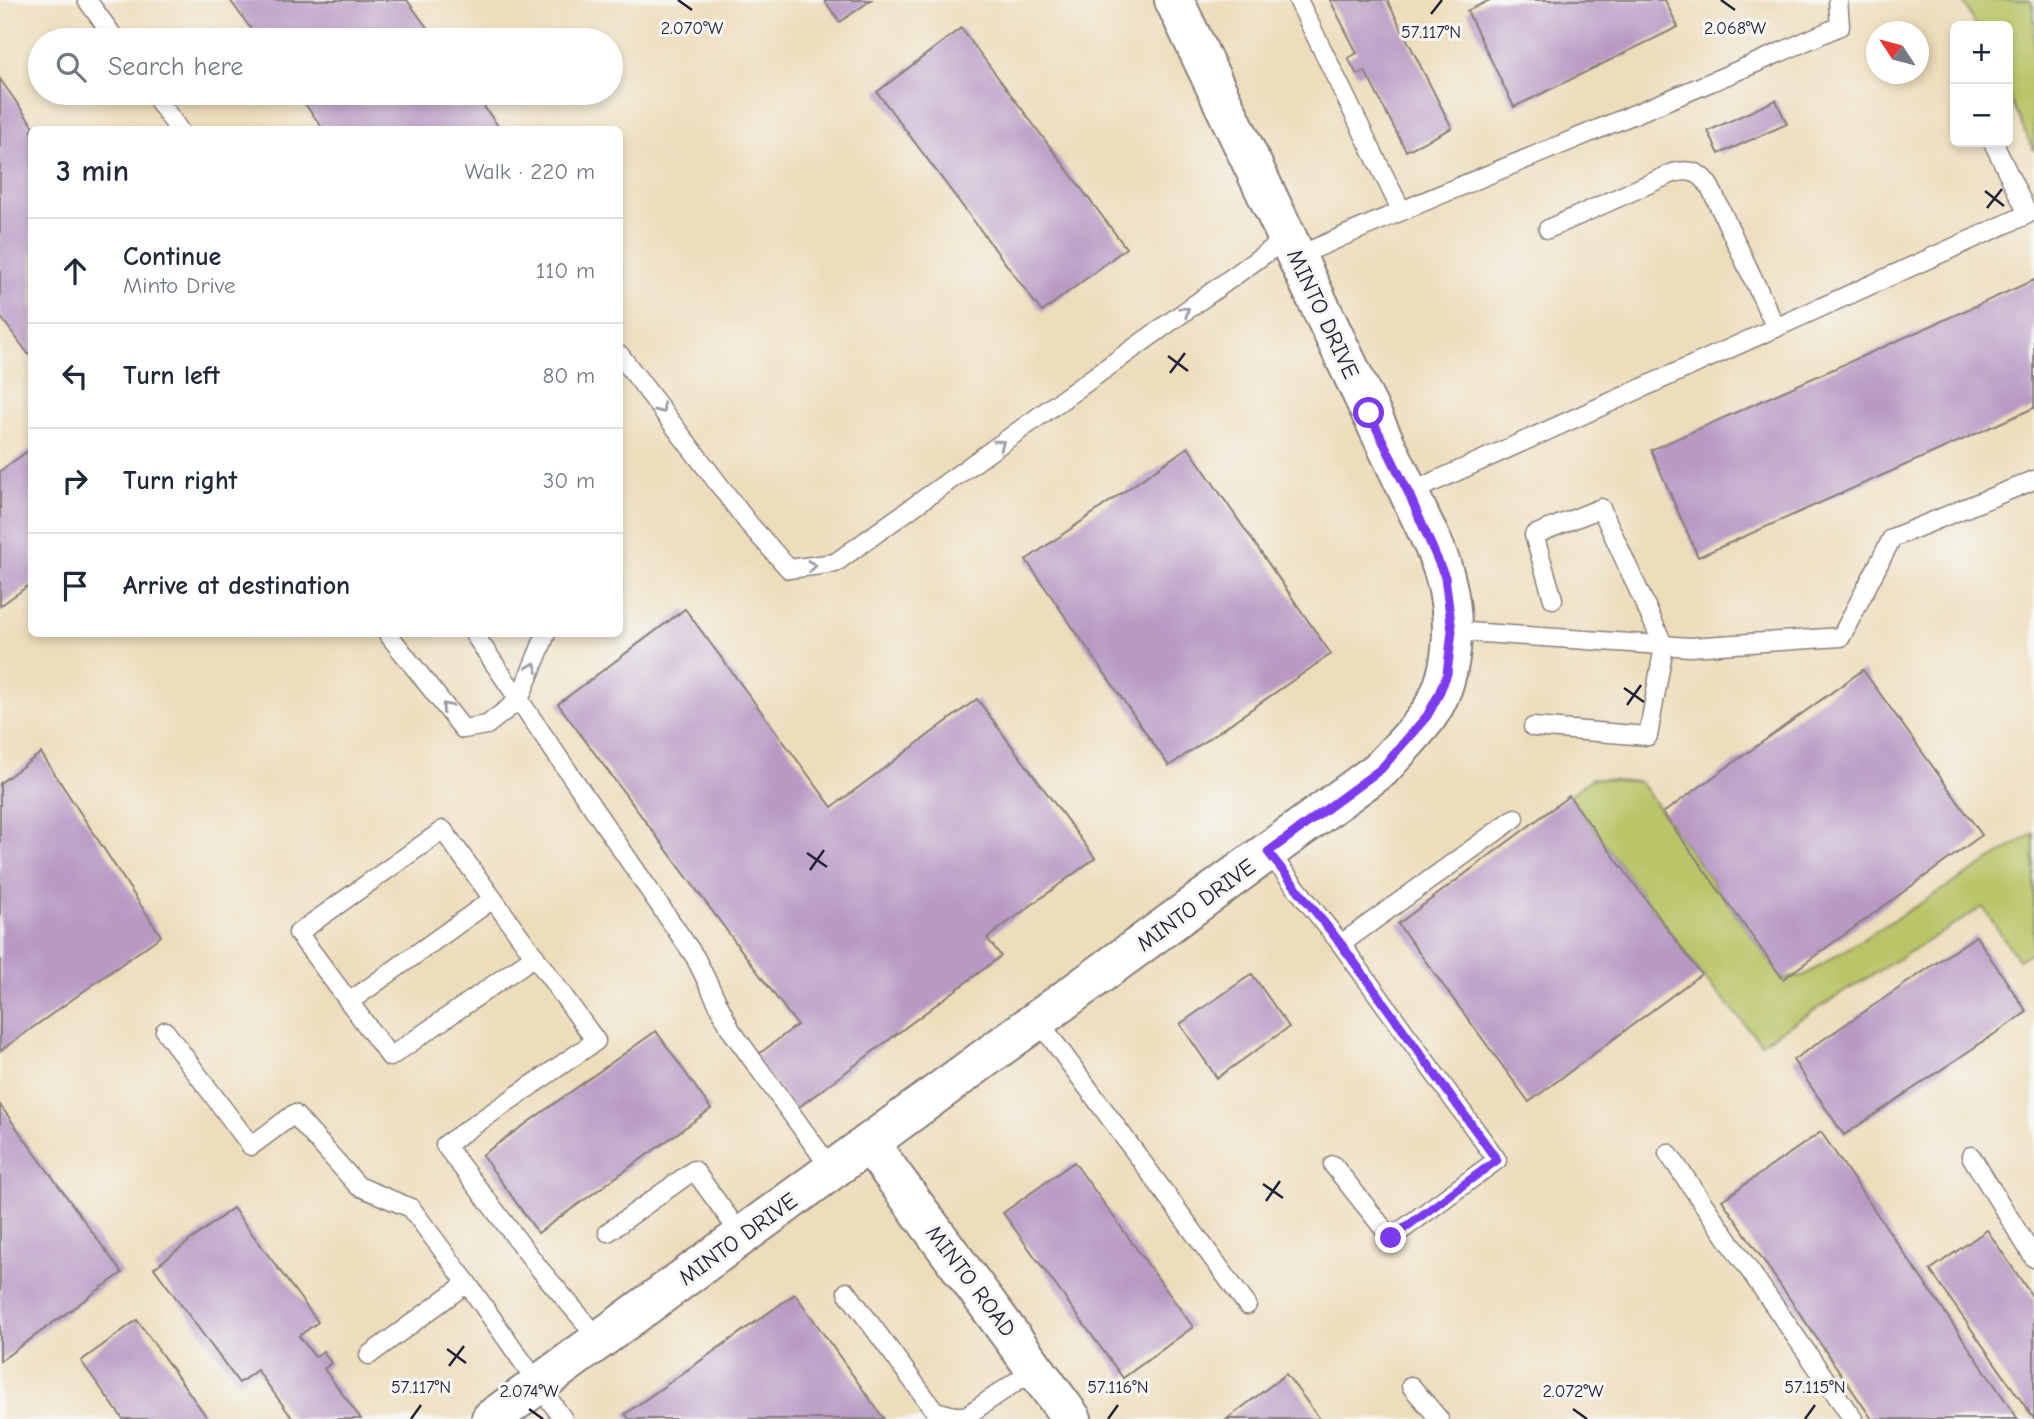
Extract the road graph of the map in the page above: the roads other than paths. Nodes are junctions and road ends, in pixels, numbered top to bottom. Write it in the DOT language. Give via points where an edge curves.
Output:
graph roads {
  1 [pos="87,0"];
  2 [pos="1174,0"];
  3 [pos="1298,0"];
  4 [pos="1838,0"];
  5 [pos="107,28"];
  6 [pos="161,105"];
  7 [pos="176,126"];
  8 [pos="1995,147"];
  9 [pos="1401,210"];
  10 [pos="1548,229"];
  11 [pos="1292,247"];
  12 [pos="1776,328"];
  13 [pos="623,359"];
  14 [pos="2034,480"];
  15 [pos="1409,494"];
  16 [pos="1553,599"];
  17 [pos="1452,631"];
  18 [pos="389,637"];
  19 [pos="476,637"];
  20 [pos="545,637"];
  21 [pos="1664,646"];
  22 [pos="519,700"];
  23 [pos="1533,727"];
  24 [pos="1514,818"];
  25 [pos="1268,852"];
  26 [pos="493,899"];
  27 [pos="1341,944"];
  28 [pos="535,956"];
  29 [pos="349,1002"];
  30 [pos="1038,1020"];
  31 [pos="165,1031"];
  32 [pos="869,1143"];
  33 [pos="1668,1153"];
  34 [pos="1971,1156"];
  35 [pos="1333,1165"];
  36 [pos="832,1170"];
  37 [pos="608,1232"];
  38 [pos="742,1236"];
  39 [pos="2034,1258"];
  40 [pos="467,1283"];
  41 [pos="847,1292"];
  42 [pos="1247,1305"];
  43 [pos="600,1340"];
  44 [pos="369,1355"];
  45 [pos="1036,1368"];
  46 [pos="538,1385"];
  47 [pos="1411,1386"];
  48 [pos="491,1419"];
  49 [pos="563,1419"];
  50 [pos="1072,1419"];
  51 [pos="1439,1419"];
  52 [pos="1853,1419"];
  1 -- 5 [label="lane"];
  2 -- 11 [label="street, MINTO DRIVE"];
  3 -- 9 [label="lane"];
  4 -- 9 [label="lane" via="1840,26"];
  6 -- 7 [label="lane"];
  8 -- 12 [label="lane" via="2028,214"];
  9 -- 11 [label="lane"];
  10 -- 12 [label="lane" via="1673,173 1687,169 1699,174 1707,181"];
  13 -- 11 [label="lane, one-way" via="789,569 835,563"];
  11 -- 15 [label="street, MINTO DRIVE"];
  12 -- 15 [label="lane"];
  14 -- 21 [label="lane" via="1892,538 1841,637"];
  15 -- 17 [label="street, MINTO DRIVE" via="1445,577"];
  16 -- 21 [label="lane" via="1534,535 1601,508"];
  17 -- 21 [label="lane"];
  17 -- 25 [label="street, MINTO DRIVE" via="1447,674 1427,716 1381,769"];
  22 -- 18 [label="lane, one-way" via="487,725 463,729"];
  19 -- 22 [label="lane"];
  22 -- 20 [label="lane, one-way"];
  21 -- 23 [label="lane" via="1648,736"];
  22 -- 36 [label="lane" via="695,957 731,1030"];
  24 -- 27 [label="lane"];
  25 -- 27 [label="lane"];
  25 -- 30 [label="street, MINTO DRIVE"];
  26 -- 28 [label="lane"];
  26 -- 29 [label="lane"];
  26 -- 29 [label="lane" via="443,830 309,925 298,933"];
  27 -- 35 [label="lane" via="1497,1160 1391,1238"];
  28 -- 29 [label="lane" via="390,1057"];
  28 -- 43 [label="lane" via="596,1041 445,1144"];
  30 -- 32 [label="street, MINTO DRIVE"];
  30 -- 42 [label="lane"];
  31 -- 40 [label="lane" via="251,1146 294,1114 358,1186 411,1208"];
  32 -- 36 [label="street, MINTO DRIVE"];
  32 -- 45 [label="street, MINTO ROAD"];
  33 -- 52 [label="lane"];
  34 -- 39 [label="lane"];
  36 -- 38 [label="street, MINTO DRIVE"];
  37 -- 38 [label="lane" via="694,1170"];
  38 -- 43 [label="street, MINTO DRIVE"];
  40 -- 44 [label="lane"];
  40 -- 46 [label="lane"];
  41 -- 45 [label="lane" via="935,1411 966,1416"];
  43 -- 46 [label="street, MINTO DRIVE"];
  45 -- 50 [label="street, MINTO ROAD"];
  46 -- 48 [label="street, MINTO DRIVE"];
  46 -- 49 [label="lane"];
  47 -- 51 [label="lane"];
}
